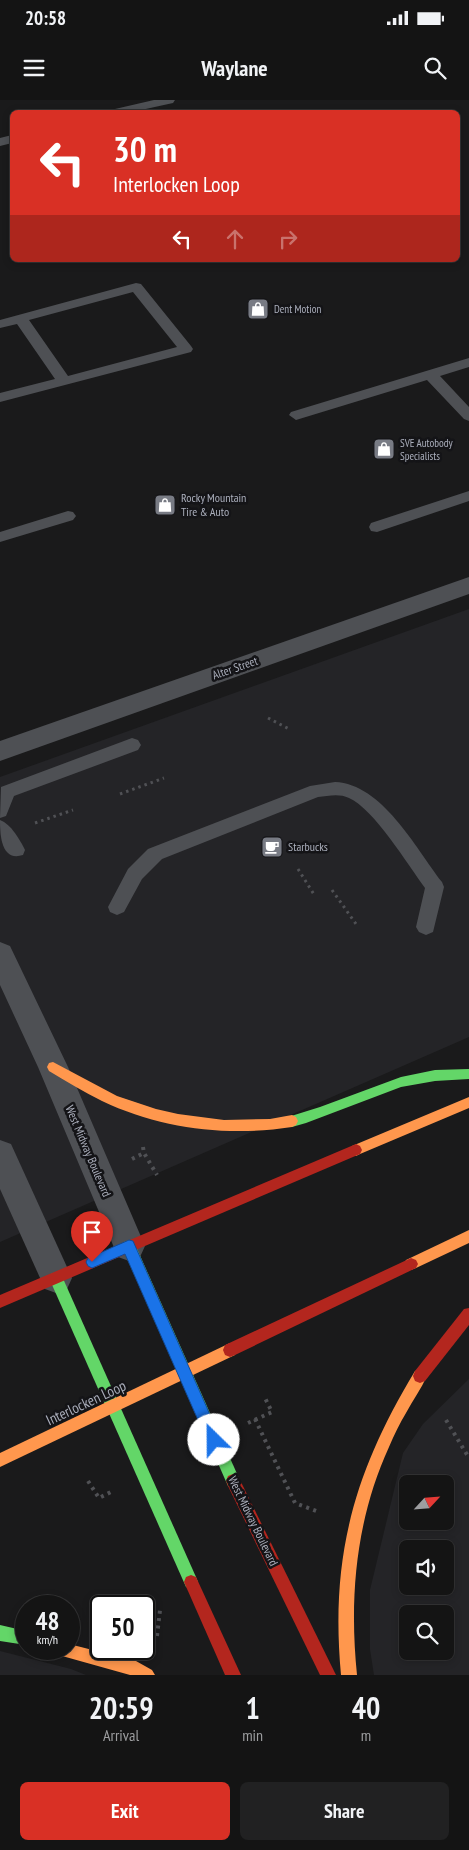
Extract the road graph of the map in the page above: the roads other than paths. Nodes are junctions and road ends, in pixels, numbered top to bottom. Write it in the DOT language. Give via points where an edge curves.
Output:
graph roads {
  1 [pos="169,100"];
  2 [pos="147,102"];
  3 [pos="125,110"];
  4 [pos="20,318"];
  5 [pos="0,324"];
  6 [pos="469,362"];
  7 [pos="430,374"];
  8 [pos="64,381"];
  9 [pos="0,398"];
  10 [pos="296,415"];
  11 [pos="469,416"];
  12 [pos="469,496"];
  13 [pos="68,516"];
  14 [pos="377,527"];
  15 [pos="0,536"];
  16 [pos="469,585"];
  17 [pos="132,745"];
  18 [pos="0,751"];
  19 [pos="0,811"];
  20 [pos="0,827"];
  21 [pos="16,850"];
  22 [pos="117,907"];
  23 [pos="426,927"];
  24 [pos="0,954"];
  25 [pos="53,1067"];
  26 [pos="469,1074"];
  27 [pos="469,1102"];
  28 [pos="0,1154"];
  29 [pos="469,1236"];
  30 [pos="129,1246"];
  31 [pos="56,1278"];
  32 [pos="0,1302"];
  33 [pos="469,1314"];
  34 [pos="185,1372"];
  35 [pos="113,1407"];
  36 [pos="0,1460"];
  37 [pos="0,1633"];
  38 [pos="15,1636"];
  39 [pos="80,1654"];
  40 [pos="147,1675"];
  41 [pos="234,1675"];
  42 [pos="328,1675"];
  43 [pos="349,1675"];
  1 -- 2 [label="lane"];
  2 -- 3 [label="lane"];
  4 -- 5 [label="lane"];
  4 -- 8 [label="lane"];
  4 -- 8 [label="lane" via="136,288 186,349"];
  6 -- 7 [label="lane"];
  7 -- 10 [label="lane"];
  7 -- 11 [label="lane"];
  8 -- 9 [label="lane"];
  12 -- 14 [label="lane"];
  13 -- 15 [label="lane"];
  16 -- 18 [label="street, Alter Street"];
  17 -- 19 [label="lane" via="7,792"];
  20 -- 21 [label="lane"];
  22 -- 23 [label="lane" via="135,874 162,850 316,791 344,788 366,799 377,810 434,887"];
  24 -- 25 [label="street, West Midway Boulevard"];
  25 -- 26 [label="main road" via="112,1100 143,1112 186,1121 230,1124 263,1124 314,1116 401,1082 440,1074"];
  25 -- 30 [label="street, West Midway Boulevard"];
  27 -- 30 [label="main road"];
  28 -- 31 [label="street"];
  29 -- 34 [label="main road, Interlocken Loop"];
  30 -- 31 [label="main road"];
  30 -- 34 [label="main road, West Midway Boulevard"];
  31 -- 32 [label="main road"];
  31 -- 35 [label="main road"];
  33 -- 43 [label="main road" via="422,1372 398,1413 361,1501 350,1560 346,1614"];
  34 -- 35 [label="main road, Interlocken Loop"];
  34 -- 42 [label="main road, West Midway Boulevard" via="226,1467"];
  35 -- 36 [label="main road, Interlocken Loop"];
  35 -- 41 [label="main road"];
  37 -- 38 [label="main road"];
  39 -- 40 [label="main road"];
}
